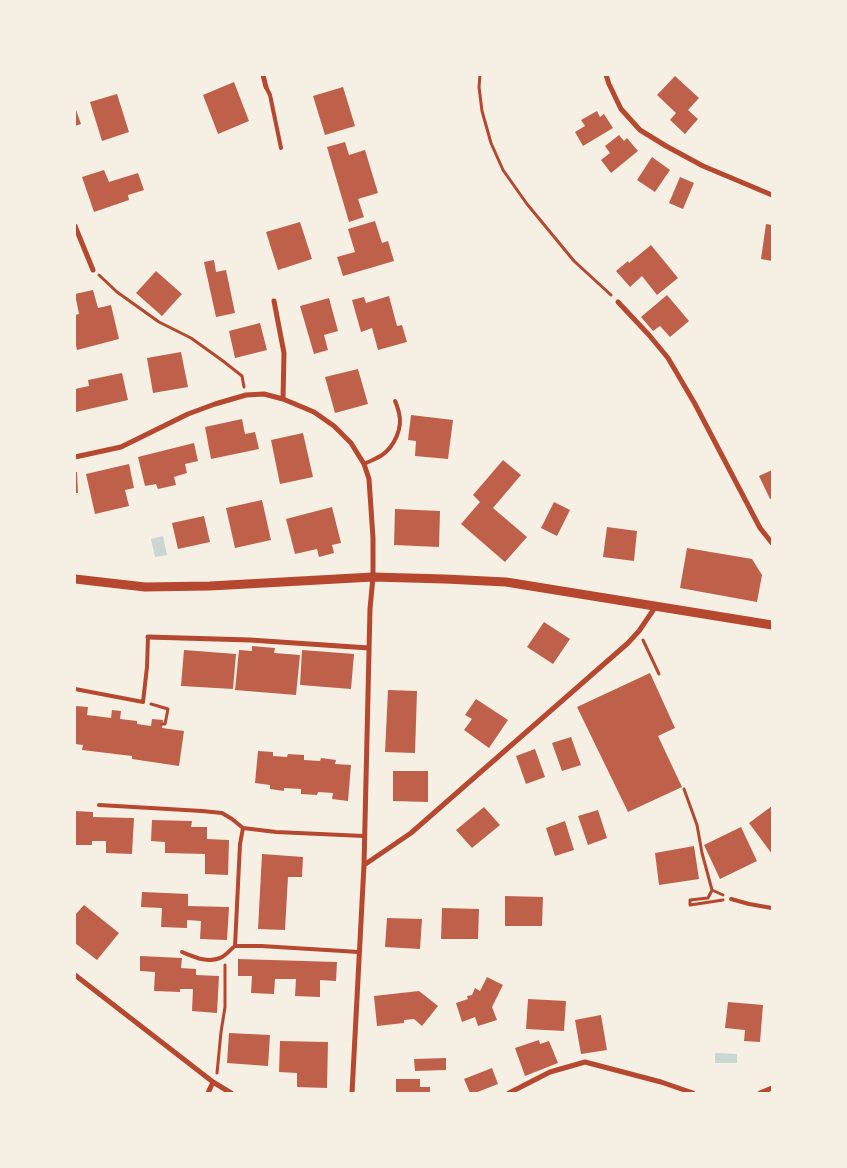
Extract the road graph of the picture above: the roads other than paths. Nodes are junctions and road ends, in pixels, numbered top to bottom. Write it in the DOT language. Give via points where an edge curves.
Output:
graph roads {
  1 [pos="263,75"];
  2 [pos="606,75"];
  3 [pos="266,87"];
  4 [pos="281,148"];
  5 [pos="772,195"];
  6 [pos="75,226"];
  7 [pos="93,270"];
  8 [pos="274,301"];
  9 [pos="618,302"];
  10 [pos="283,399"];
  11 [pos="395,402"];
  12 [pos="75,457"];
  13 [pos="364,464"];
  14 [pos="772,543"];
  15 [pos="373,577"];
  16 [pos="75,579"];
  17 [pos="656,606"];
  18 [pos="772,625"];
  19 [pos="148,637"];
  20 [pos="369,648"];
  21 [pos="75,690"];
  22 [pos="99,805"];
  23 [pos="243,828"];
  24 [pos="364,836"];
  25 [pos="364,864"];
  26 [pos="730,899"];
  27 [pos="772,908"];
  28 [pos="235,946"];
  29 [pos="182,952"];
  30 [pos="359,952"];
  31 [pos="75,975"];
  32 [pos="213,1082"];
  33 [pos="772,1088"];
  34 [pos="208,1093"];
  35 [pos="231,1093"];
  36 [pos="352,1093"];
  37 [pos="509,1093"];
  38 [pos="693,1093"];
  39 [pos="760,1093"];
  1 -- 3 [label="street"];
  2 -- 5 [label="street" via="621,109 640,130 703,166"];
  3 -- 4 [label="lane"];
  6 -- 7 [label="street"];
  8 -- 10 [label="street" via="284,353"];
  9 -- 14 [label="street" via="668,358 760,528"];
  10 -- 12 [label="street" via="264,394 246,395 188,414 121,447"];
  10 -- 13 [label="street" via="314,412 334,426 352,443"];
  11 -- 13 [label="lane" via="400,415 396,437 382,455"];
  13 -- 15 [label="street" via="369,479"];
  15 -- 16 [label="street" via="145,587"];
  15 -- 17 [label="street" via="506,582"];
  15 -- 20 [label="street"];
  17 -- 18 [label="street"];
  17 -- 25 [label="street" via="639,631 620,650 411,833"];
  19 -- 20 [label="street"];
  19 -- 21 [label="lane" via="143,702"];
  20 -- 24 [label="street"];
  22 -- 23 [label="lane" via="222,813"];
  23 -- 24 [label="lane"];
  23 -- 28 [label="lane"];
  24 -- 25 [label="street"];
  25 -- 30 [label="street"];
  26 -- 27 [label="lane"];
  28 -- 29 [label="lane" via="213,960"];
  28 -- 30 [label="lane"];
  30 -- 36 [label="street"];
  31 -- 32 [label="street"];
  32 -- 34 [label="street"];
  32 -- 35 [label="street"];
  33 -- 39 [label="street"];
  37 -- 38 [label="street" via="550,1072 585,1062"];
}
